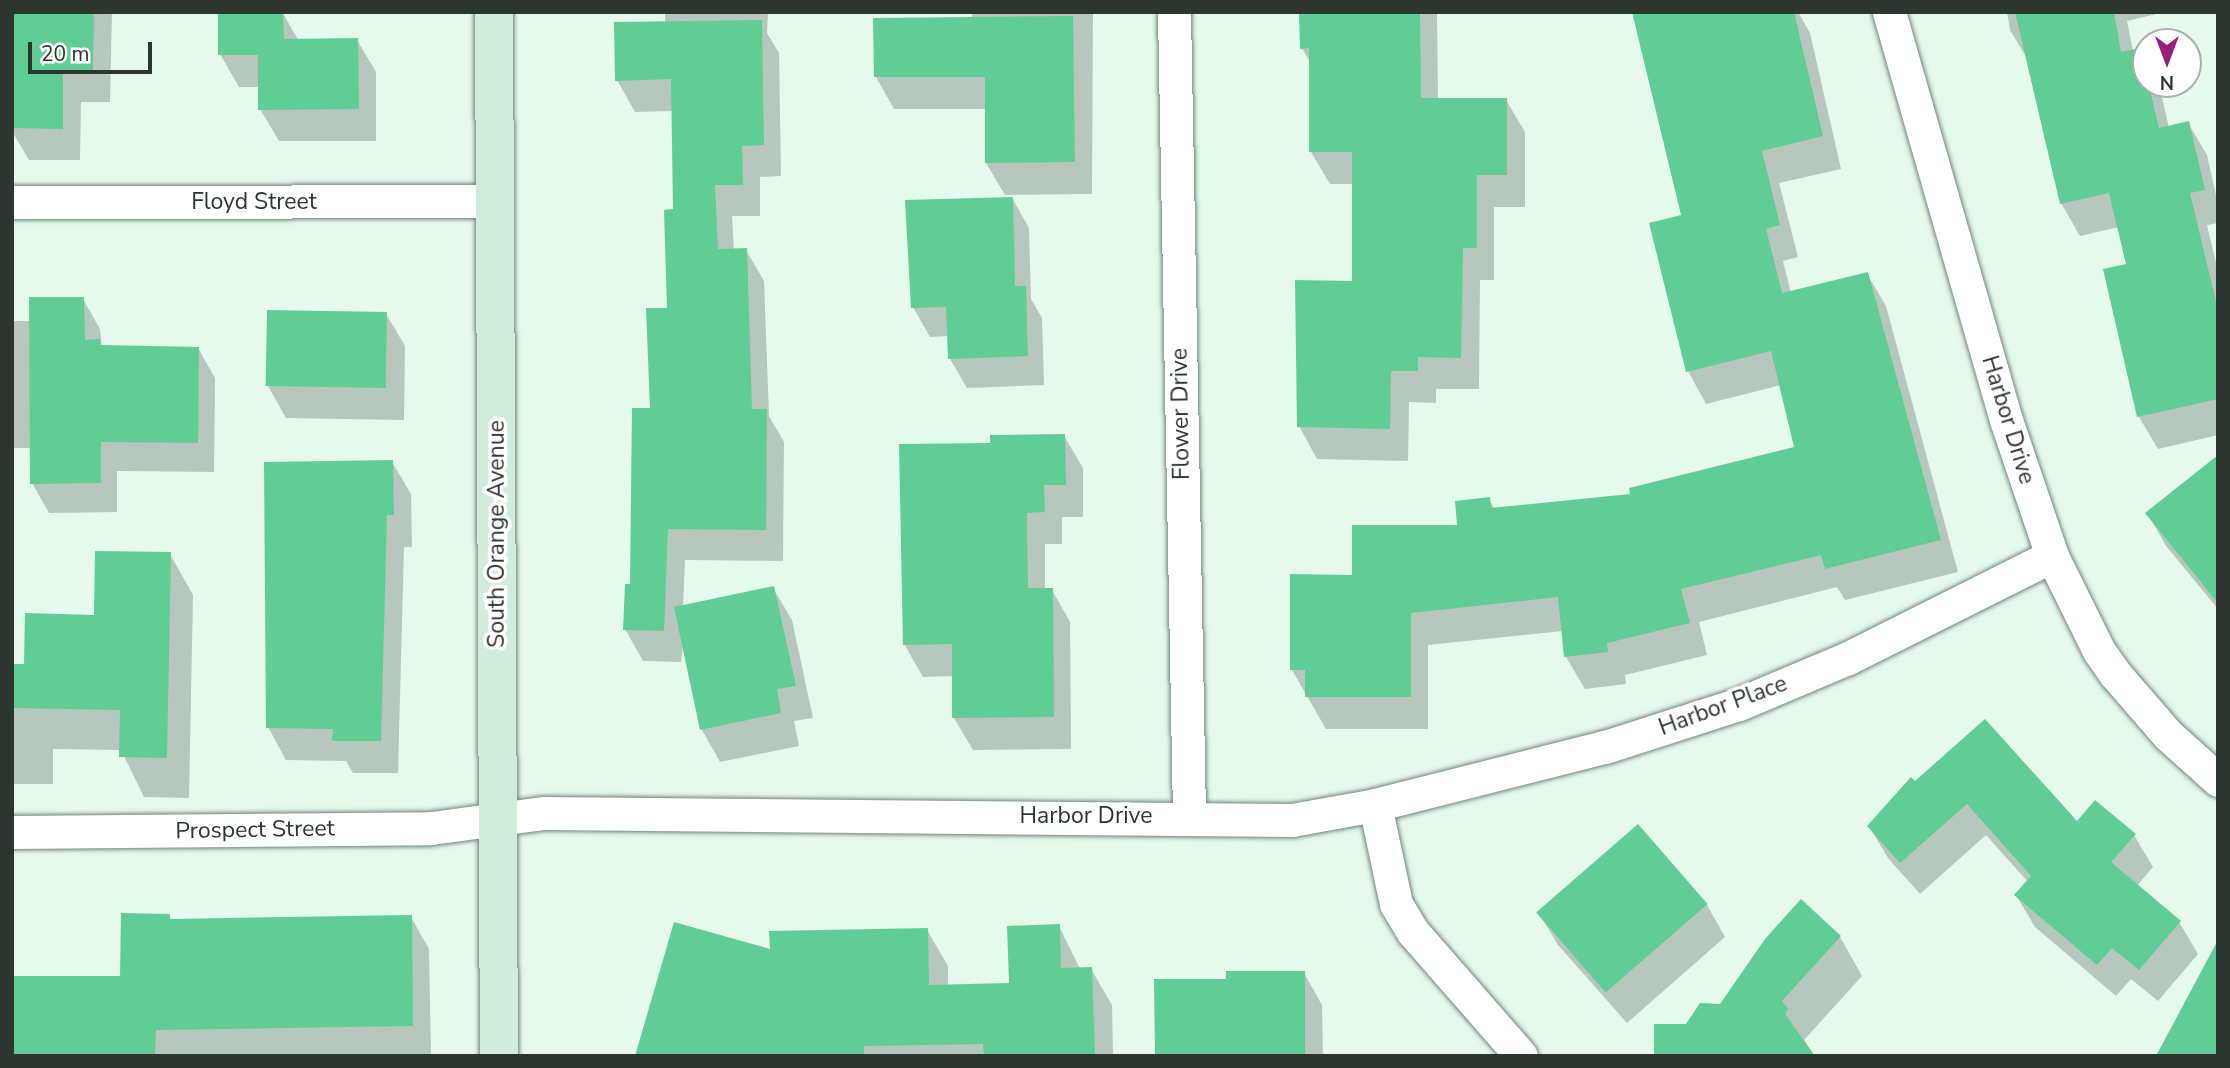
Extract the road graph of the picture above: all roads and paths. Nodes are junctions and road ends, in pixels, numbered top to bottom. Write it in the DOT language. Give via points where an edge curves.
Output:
graph roads {
  1 [pos="494,12"];
  2 [pos="1174,12"];
  3 [pos="1889,12"];
  4 [pos="495,201"];
  5 [pos="12,202"];
  6 [pos="2052,556"];
  7 [pos="2218,780"];
  8 [pos="1375,805"];
  9 [pos="1189,816"];
  10 [pos="498,822"];
  11 [pos="12,832"];
  12 [pos="499,1056"];
  13 [pos="1521,1056"];
  1 -- 4 [label="street, South Orange Avenue"];
  2 -- 9 [label="street, Flower Drive"];
  3 -- 6 [label="street, Harbor Drive" via="2006,420"];
  4 -- 5 [label="street, Floyd Street"];
  4 -- 10 [label="street, South Orange Avenue"];
  6 -- 7 [label="street, Harbor Drive" via="2099,651 2116,675 2168,735"];
  6 -- 8 [label="street, Harbor Place" via="1848,658 1740,704 1605,747"];
  8 -- 9 [label="street, Harbor Drive" via="1292,820"];
  8 -- 13 [label="street" via="1396,904 1413,932"];
  9 -- 10 [label="street, Harbor Drive" via="544,813"];
  10 -- 11 [label="street, Prospect Street" via="431,828"];
  10 -- 12 [label="street, South Orange Avenue"];
}
